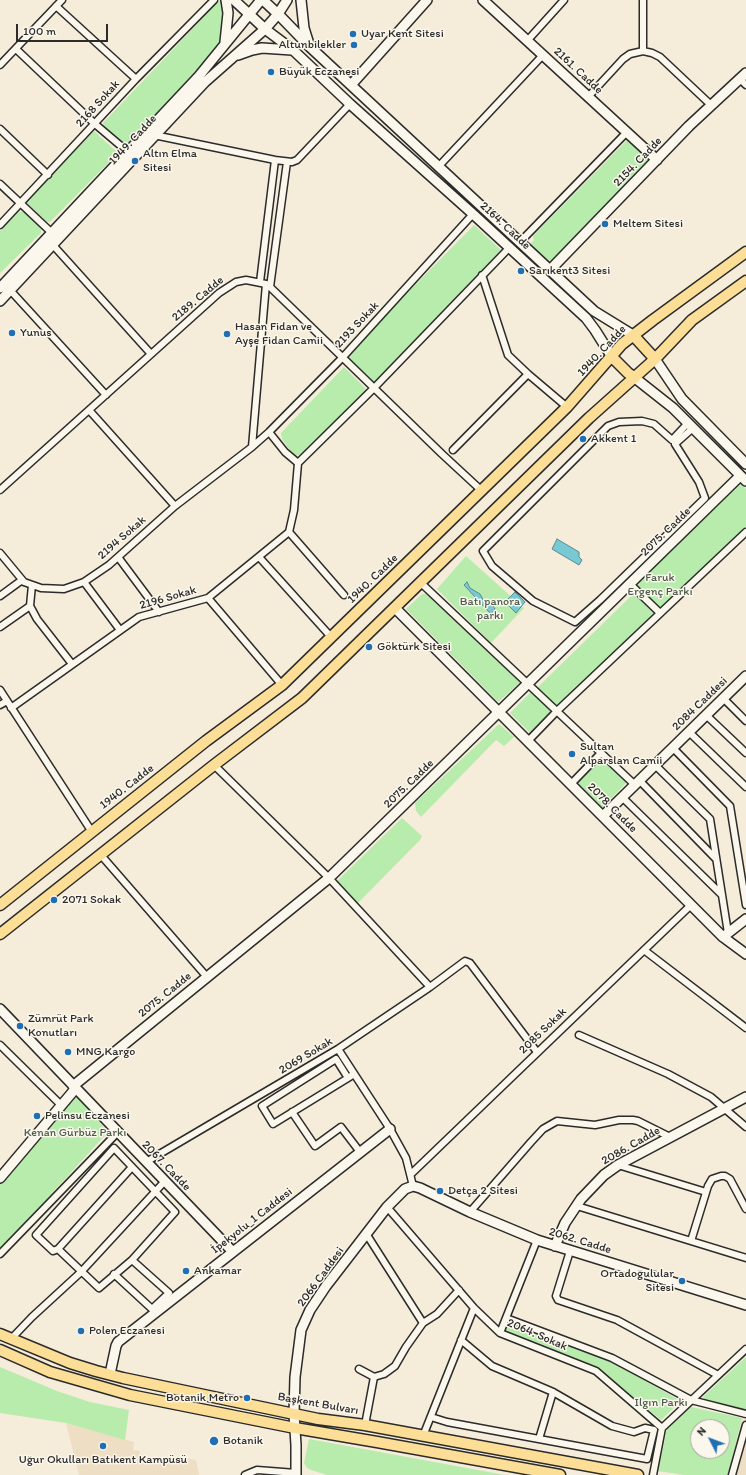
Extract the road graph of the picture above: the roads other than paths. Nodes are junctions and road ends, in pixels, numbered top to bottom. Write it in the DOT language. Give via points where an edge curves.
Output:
graph roads {
  1 [pos="62,0"];
  2 [pos="214,0"];
  3 [pos="226,0"];
  4 [pos="234,0"];
  5 [pos="262,0"];
  6 [pos="287,0"];
  7 [pos="302,0"];
  8 [pos="427,0"];
  9 [pos="483,0"];
  10 [pos="564,0"];
  11 [pos="644,0"];
  12 [pos="56,6"];
  13 [pos="278,14"];
  14 [pos="248,15"];
  15 [pos="265,29"];
  16 [pos="527,41"];
  17 [pos="225,45"];
  18 [pos="310,47"];
  19 [pos="16,49"];
  20 [pos="293,50"];
  21 [pos="643,51"];
  22 [pos="543,55"];
  23 [pos="229,59"];
  24 [pos="0,65"];
  25 [pos="743,75"];
  26 [pos="136,79"];
  27 [pos="351,85"];
  28 [pos="746,85"];
  29 [pos="588,96"];
  30 [pos="350,104"];
  31 [pos="711,105"];
  32 [pos="95,124"];
  33 [pos="0,129"];
  34 [pos="627,132"];
  35 [pos="154,135"];
  36 [pos="128,152"];
  37 [pos="275,160"];
  38 [pos="657,160"];
  39 [pos="287,162"];
  40 [pos="439,166"];
  41 [pos="48,175"];
  42 [pos="0,184"];
  43 [pos="20,203"];
  44 [pos="473,214"];
  45 [pos="0,225"];
  46 [pos="52,233"];
  47 [pos="520,242"];
  48 [pos="52,244"];
  49 [pos="510,248"];
  50 [pos="746,252"];
  51 [pos="550,270"];
  52 [pos="482,275"];
  53 [pos="746,282"];
  54 [pos="265,284"];
  55 [pos="0,288"];
  56 [pos="10,290"];
  57 [pos="0,301"];
  58 [pos="633,335"];
  59 [pos="151,354"];
  60 [pos="343,357"];
  61 [pos="612,357"];
  62 [pos="655,359"];
  63 [pos="528,374"];
  64 [pos="635,378"];
  65 [pos="374,388"];
  66 [pos="106,395"];
  67 [pos="567,407"];
  68 [pos="89,410"];
  69 [pos="691,426"];
  70 [pos="269,432"];
  71 [pos="674,442"];
  72 [pos="252,447"];
  73 [pos="454,450"];
  74 [pos="298,463"];
  75 [pos="746,464"];
  76 [pos="743,478"];
  77 [pos="0,490"];
  78 [pos="482,491"];
  79 [pos="175,506"];
  80 [pos="288,532"];
  81 [pos="746,532"];
  82 [pos="0,553"];
  83 [pos="118,557"];
  84 [pos="259,557"];
  85 [pos="22,580"];
  86 [pos="84,582"];
  87 [pos="420,583"];
  88 [pos="630,584"];
  89 [pos="32,585"];
  90 [pos="344,595"];
  91 [pos="0,596"];
  92 [pos="208,598"];
  93 [pos="30,606"];
  94 [pos="395,608"];
  95 [pos="160,612"];
  96 [pos="660,613"];
  97 [pos="0,627"];
  98 [pos="120,630"];
  99 [pos="332,638"];
  100 [pos="72,664"];
  101 [pos="744,682"];
  102 [pos="528,684"];
  103 [pos="282,685"];
  104 [pos="0,690"];
  105 [pos="723,698"];
  106 [pos="7,701"];
  107 [pos="0,705"];
  108 [pos="12,708"];
  109 [pos="557,711"];
  110 [pos="499,712"];
  111 [pos="706,715"];
  112 [pos="746,721"];
  113 [pos="689,732"];
  114 [pos="528,742"];
  115 [pos="673,748"];
  116 [pos="601,753"];
  117 [pos="746,753"];
  118 [pos="214,765"];
  119 [pos="655,765"];
  120 [pos="637,783"];
  121 [pos="571,784"];
  122 [pos="746,787"];
  123 [pos="622,797"];
  124 [pos="603,816"];
  125 [pos="92,832"];
  126 [pos="100,854"];
  127 [pos="716,859"];
  128 [pos="329,878"];
  129 [pos="722,895"];
  130 [pos="0,905"];
  131 [pos="691,905"];
  132 [pos="746,905"];
  133 [pos="746,919"];
  134 [pos="0,934"];
  135 [pos="726,935"];
  136 [pos="644,950"];
  137 [pos="746,954"];
  138 [pos="207,977"];
  139 [pos="430,987"];
  140 [pos="0,1009"];
  141 [pos="746,1028"];
  142 [pos="579,1035"];
  143 [pos="0,1045"];
  144 [pos="338,1049"];
  145 [pos="537,1052"];
  146 [pos="354,1074"];
  147 [pos="348,1078"];
  148 [pos="74,1087"];
  149 [pos="746,1097"];
  150 [pos="61,1105"];
  151 [pos="726,1108"];
  152 [pos="292,1112"];
  153 [pos="746,1127"];
  154 [pos="390,1129"];
  155 [pos="118,1132"];
  156 [pos="670,1137"];
  157 [pos="360,1152"];
  158 [pos="146,1162"];
  159 [pos="618,1165"];
  160 [pos="132,1167"];
  161 [pos="411,1174"];
  162 [pos="0,1178"];
  163 [pos="165,1181"];
  164 [pos="413,1186"];
  165 [pos="155,1191"];
  166 [pos="706,1192"];
  167 [pos="576,1206"];
  168 [pos="387,1207"];
  169 [pos="746,1209"];
  170 [pos="470,1212"];
  171 [pos="367,1235"];
  172 [pos="537,1240"];
  173 [pos="691,1241"];
  174 [pos="555,1246"];
  175 [pos="58,1249"];
  176 [pos="570,1251"];
  177 [pos="232,1252"];
  178 [pos="0,1254"];
  179 [pos="746,1258"];
  180 [pos="132,1260"];
  181 [pos="81,1272"];
  182 [pos="114,1274"];
  183 [pos="459,1290"];
  184 [pos="746,1305"];
  185 [pos="474,1308"];
  186 [pos="506,1318"];
  187 [pos="423,1323"];
  188 [pos="500,1333"];
  189 [pos="0,1334"];
  190 [pos="11,1339"];
  191 [pos="461,1340"];
  192 [pos="746,1349"];
  193 [pos="0,1350"];
  194 [pos="359,1369"];
  195 [pos="110,1374"];
  196 [pos="718,1375"];
  197 [pos="374,1377"];
  198 [pos="553,1392"];
  199 [pos="691,1400"];
  200 [pos="294,1414"];
  201 [pos="746,1414"];
  202 [pos="430,1417"];
  203 [pos="364,1425"];
  204 [pos="746,1425"];
  205 [pos="295,1428"];
  206 [pos="662,1428"];
  207 [pos="423,1436"];
  208 [pos="539,1439"];
  209 [pos="542,1473"];
  210 [pos="299,1474"];
  211 [pos="246,1475"];
  212 [pos="560,1475"];
  213 [pos="638,1475"];
  214 [pos="653,1475"];
  215 [pos="732,1475"];
  1 -- 12 [label="street"];
  2 -- 26 [label="street, 2168 Sokak"];
  3 -- 17 [label="street" via="228,13"];
  4 -- 14 [label="street, 2164. Cadde"];
  5 -- 13 [label="street, 2164. Cadde"];
  5 -- 14 [label="street, 1949. Cadde"];
  6 -- 13 [label="street, 1949. Cadde"];
  7 -- 18 [label="street" via="304,28"];
  8 -- 27 [label="street"];
  9 -- 16 [label="street, 2161. Cadde"];
  10 -- 16 [label="street"];
  11 -- 21 [label="street"];
  12 -- 19 [label="street"];
  12 -- 26 [label="street"];
  13 -- 15 [label="street, 1949. Cadde"];
  13 -- 18 [label="street, 2164. Cadde"];
  14 -- 15 [label="street, 2164. Cadde"];
  14 -- 17 [label="street, 1949. Cadde"];
  15 -- 20 [label="street, 2164. Cadde"];
  15 -- 23 [label="street, 1949. Cadde"];
  16 -- 22 [label="street, 2161. Cadde"];
  17 -- 36 [label="street, 1949. Cadde"];
  18 -- 27 [label="street, 2164. Cadde"];
  19 -- 24 [label="street"];
  19 -- 32 [label="street"];
  20 -- 23 [label="street" via="262,48"];
  20 -- 30 [label="street, 2164. Cadde"];
  21 -- 29 [label="street" via="630,54 623,59"];
  21 -- 31 [label="street" via="660,57"];
  22 -- 29 [label="street, 2161. Cadde"];
  22 -- 40 [label="street"];
  23 -- 35 [label="street, 1949. Cadde"];
  25 -- 28 [label="street"];
  25 -- 31 [label="street, 2154. Cadde"];
  26 -- 32 [label="street, 2168 Sokak"];
  27 -- 40 [label="street, 2164. Cadde"];
  29 -- 34 [label="street, 2161. Cadde"];
  30 -- 39 [label="street" via="296,160"];
  30 -- 44 [label="street, 2164. Cadde"];
  31 -- 38 [label="street, 2154. Cadde"];
  32 -- 36 [label="street"];
  32 -- 41 [label="street, 2168 Sokak"];
  33 -- 41 [label="street"];
  34 -- 38 [label="street, 2161. Cadde"];
  34 -- 47 [label="street"];
  35 -- 37 [label="street"];
  35 -- 48 [label="street, 1949. Cadde"];
  36 -- 46 [label="street, 1949. Cadde"];
  37 -- 39 [label="street"];
  37 -- 54 [label="street"];
  38 -- 51 [label="street, 2154. Cadde"];
  39 -- 54 [label="street"];
  40 -- 47 [label="street, 2164. Cadde"];
  41 -- 43 [label="street, 2168 Sokak"];
  42 -- 43 [label="street"];
  43 -- 45 [label="street, 2168 Sokak"];
  43 -- 46 [label="street"];
  44 -- 49 [label="street, 2164. Cadde"];
  44 -- 60 [label="street, 2193 Sokak"];
  46 -- 55 [label="street, 1949. Cadde"];
  47 -- 51 [label="street, 2164. Cadde"];
  48 -- 56 [label="street, 1949. Cadde"];
  48 -- 59 [label="street"];
  49 -- 52 [label="street"];
  49 -- 61 [label="street, 2164. Cadde" via="586,318"];
  50 -- 58 [label="main road, 1940. Cadde"];
  51 -- 58 [label="street, 2164. Cadde" via="594,311"];
  52 -- 63 [label="street" via="508,355"];
  52 -- 65 [label="street"];
  53 -- 62 [label="main road" via="692,320"];
  54 -- 59 [label="street, 2189. Cadde" via="246,280 236,282"];
  54 -- 60 [label="street"];
  54 -- 72 [label="street"];
  56 -- 57 [label="street, 1949. Cadde"];
  56 -- 66 [label="street"];
  58 -- 61 [label="main road, 1940. Cadde"];
  58 -- 62 [label="main road, 2164. Cadde"];
  59 -- 66 [label="street, 2189. Cadde"];
  60 -- 65 [label="street"];
  60 -- 70 [label="street, 2193 Sokak"];
  61 -- 64 [label="main road, 2164. Cadde"];
  61 -- 67 [label="main road, 1940. Cadde"];
  62 -- 64 [label="main road"];
  62 -- 75 [label="street, 2164. Cadde" via="682,399"];
  63 -- 67 [label="street"];
  63 -- 73 [label="street"];
  64 -- 69 [label="street, 2164. Cadde" via="662,398"];
  64 -- 87 [label="main road" via="589,418"];
  65 -- 74 [label="street"];
  65 -- 78 [label="street"];
  66 -- 68 [label="street, 2189. Cadde"];
  67 -- 78 [label="main road, 1940. Cadde"];
  68 -- 77 [label="street, 2189. Cadde"];
  68 -- 79 [label="street"];
  69 -- 71 [label="street"];
  69 -- 76 [label="street, 2164. Cadde"];
  70 -- 72 [label="street, 2193 Sokak"];
  70 -- 74 [label="street"];
  71 -- 71 [label="street" via="654,424 642,421 619,422 608,426 483,551 492,566 533,600 575,622 705,498 699,482"];
  72 -- 79 [label="street, 2194 Sokak"];
  74 -- 80 [label="street" via="294,510"];
  76 -- 88 [label="street, 2075. Cadde"];
  78 -- 99 [label="main road, 1940. Cadde"];
  79 -- 83 [label="street, 2194 Sokak"];
  80 -- 84 [label="street, 2196 Sokak"];
  80 -- 90 [label="street"];
  81 -- 96 [label="street"];
  82 -- 85 [label="street, 2194 Sokak"];
  83 -- 86 [label="street, 2194 Sokak"];
  83 -- 95 [label="street"];
  84 -- 92 [label="street, 2196 Sokak"];
  84 -- 99 [label="street"];
  85 -- 89 [label="street, 2194 Sokak"];
  85 -- 91 [label="street"];
  86 -- 89 [label="street, 2194 Sokak" via="64,589"];
  86 -- 98 [label="street"];
  87 -- 94 [label="main road"];
  87 -- 102 [label="street"];
  88 -- 96 [label="street"];
  88 -- 102 [label="street, 2075. Cadde"];
  89 -- 93 [label="street"];
  92 -- 95 [label="street, 2196 Sokak"];
  92 -- 103 [label="street"];
  93 -- 97 [label="street"];
  93 -- 100 [label="street" via="36,619"];
  94 -- 110 [label="street, 2078. Cadde"];
  94 -- 118 [label="main road" via="302,698"];
  95 -- 98 [label="street, 2196 Sokak" via="139,617"];
  96 -- 109 [label="street"];
  98 -- 100 [label="street, 2196 Sokak"];
  99 -- 103 [label="main road, 1940. Cadde"];
  100 -- 108 [label="street, 2196 Sokak"];
  101 -- 105 [label="street, 2084 Caddesi"];
  102 -- 109 [label="street"];
  102 -- 110 [label="street, 2075. Cadde"];
  103 -- 125 [label="main road, 1940. Cadde" via="206,741"];
  104 -- 106 [label="street"];
  105 -- 111 [label="street, 2084 Caddesi"];
  105 -- 112 [label="street"];
  106 -- 107 [label="street"];
  106 -- 108 [label="street"];
  108 -- 125 [label="street"];
  109 -- 114 [label="street"];
  109 -- 116 [label="street"];
  110 -- 114 [label="street, 2078. Cadde"];
  110 -- 128 [label="street, 2075. Cadde"];
  111 -- 113 [label="street, 2084 Caddesi"];
  111 -- 117 [label="street"];
  113 -- 115 [label="street, 2084 Caddesi"];
  113 -- 122 [label="street"];
  114 -- 121 [label="street, 2078. Cadde"];
  115 -- 119 [label="street, 2084 Caddesi"];
  115 -- 132 [label="street" via="730,806"];
  116 -- 120 [label="street"];
  116 -- 121 [label="street"];
  118 -- 126 [label="main road"];
  118 -- 128 [label="street"];
  119 -- 120 [label="street, 2084 Caddesi"];
  119 -- 127 [label="street" via="708,815"];
  120 -- 123 [label="street, 2084 Caddesi"];
  120 -- 127 [label="street"];
  121 -- 124 [label="street, 2078. Cadde"];
  123 -- 124 [label="street, 2084 Caddesi"];
  123 -- 129 [label="street"];
  124 -- 131 [label="street, 2078. Cadde"];
  125 -- 130 [label="main road, 1940. Cadde"];
  126 -- 134 [label="main road"];
  126 -- 138 [label="street"];
  127 -- 129 [label="street"];
  128 -- 138 [label="street, 2075. Cadde"];
  128 -- 139 [label="street"];
  129 -- 135 [label="street"];
  131 -- 135 [label="street, 2078. Cadde"];
  131 -- 136 [label="street, 2085 Sokak"];
  133 -- 135 [label="street"];
  135 -- 137 [label="street, 2078. Cadde"];
  136 -- 141 [label="street"];
  136 -- 145 [label="street, 2085 Sokak"];
  138 -- 148 [label="street, 2075. Cadde"];
  139 -- 144 [label="street, 2069 Sokak"];
  139 -- 145 [label="street, 2069 Sokak" via="465,961 470,963"];
  140 -- 148 [label="street, 2067. Cadde"];
  142 -- 151 [label="street" via="668,1074 711,1096"];
  143 -- 150 [label="street"];
  144 -- 146 [label="street"];
  144 -- 158 [label="street, 2069 Sokak"];
  145 -- 161 [label="street, 2085 Sokak"];
  146 -- 147 [label="street"];
  146 -- 154 [label="street"];
  147 -- 152 [label="street"];
  147 -- 152 [label="street" via="336,1060 262,1106 273,1124"];
  148 -- 150 [label="street, 2075. Cadde"];
  148 -- 155 [label="street, 2067. Cadde"];
  149 -- 151 [label="street, 2086. Cadde"];
  150 -- 162 [label="street, 2075. Cadde"];
  151 -- 153 [label="street"];
  151 -- 156 [label="street, 2086. Cadde"];
  152 -- 157 [label="street" via="315,1146 341,1128"];
  154 -- 157 [label="street, İpekyolu_1 Caddesi"];
  154 -- 161 [label="street" via="406,1158"];
  155 -- 158 [label="street, 2067. Cadde"];
  155 -- 178 [label="street"];
  156 -- 159 [label="street, 2086. Cadde"];
  156 -- 170 [label="street" via="633,1120 596,1125 557,1121 543,1129"];
  157 -- 177 [label="street, İpekyolu_1 Caddesi"];
  158 -- 163 [label="street, 2067. Cadde"];
  159 -- 166 [label="street"];
  159 -- 167 [label="street, 2086. Cadde" via="594,1184"];
  160 -- 165 [label="street"];
  160 -- 175 [label="street"];
  160 -- 175 [label="street" via="114,1148 36,1235 53,1250"];
  161 -- 164 [label="street"];
  163 -- 165 [label="street"];
  163 -- 177 [label="street, 2067. Cadde"];
  164 -- 168 [label="street, 2066 Caddesi" via="404,1189"];
  164 -- 170 [label="street, 2062. Cadde"];
  165 -- 180 [label="street" via="175,1212"];
  165 -- 181 [label="street"];
  166 -- 169 [label="street" via="712,1179 725,1176 730,1179"];
  166 -- 173 [label="street"];
  167 -- 173 [label="street"];
  167 -- 174 [label="street, 2086. Cadde"];
  168 -- 171 [label="street, 2066 Caddesi"];
  168 -- 183 [label="street, 2064. Sokak"];
  170 -- 172 [label="street, 2062. Cadde"];
  171 -- 187 [label="street"];
  171 -- 200 [label="street, 2066 Caddesi" via="326,1286 304,1320 300,1330"];
  172 -- 174 [label="street, 2062. Cadde"];
  172 -- 186 [label="street"];
  173 -- 179 [label="street"];
  174 -- 176 [label="street, 2062. Cadde"];
  175 -- 181 [label="street"];
  176 -- 184 [label="street, 2062. Cadde"];
  176 -- 196 [label="street" via="556,1296 558,1300 618,1320"];
  177 -- 195 [label="street, İpekyolu_1 Caddesi" via="118,1342"];
  180 -- 182 [label="street"];
  180 -- 182 [label="street" via="169,1293 152,1309"];
  181 -- 182 [label="street" via="99,1288"];
  181 -- 190 [label="street"];
  183 -- 185 [label="street, 2064. Sokak"];
  183 -- 187 [label="street" via="437,1314"];
  185 -- 188 [label="street, 2064. Sokak"];
  185 -- 191 [label="street"];
  186 -- 188 [label="street"];
  186 -- 199 [label="street" via="612,1358"];
  187 -- 197 [label="street" via="395,1366"];
  188 -- 206 [label="street, 2064. Sokak" via="596,1371"];
  189 -- 190 [label="main road, Başkent Bulvarı"];
  190 -- 195 [label="main road, Başkent Bulvarı" via="70,1363"];
  191 -- 198 [label="street" via="492,1366"];
  191 -- 202 [label="street"];
  192 -- 196 [label="street"];
  193 -- 205 [label="main road" via="50,1372 103,1388"];
  194 -- 197 [label="street"];
  195 -- 200 [label="main road, Başkent Bulvarı"];
  196 -- 199 [label="street"];
  197 -- 203 [label="street"];
  198 -- 208 [label="street"];
  198 -- 208 [label="street" via="612,1426 634,1432 645,1428 654,1430 647,1459"];
  199 -- 201 [label="street"];
  199 -- 206 [label="street"];
  200 -- 203 [label="main road, Başkent Bulvarı"];
  200 -- 205 [label="street, 2066 Caddesi"];
  202 -- 207 [label="street"];
  202 -- 208 [label="street"];
  203 -- 207 [label="main road, Başkent Bulvarı"];
  204 -- 215 [label="street"];
  205 -- 209 [label="main road"];
  205 -- 210 [label="street, 2066 Caddesi"];
  206 -- 214 [label="street"];
  207 -- 213 [label="main road, Başkent Bulvarı"];
  209 -- 212 [label="main road"];
  210 -- 211 [label="street" via="257,1470"];
}
